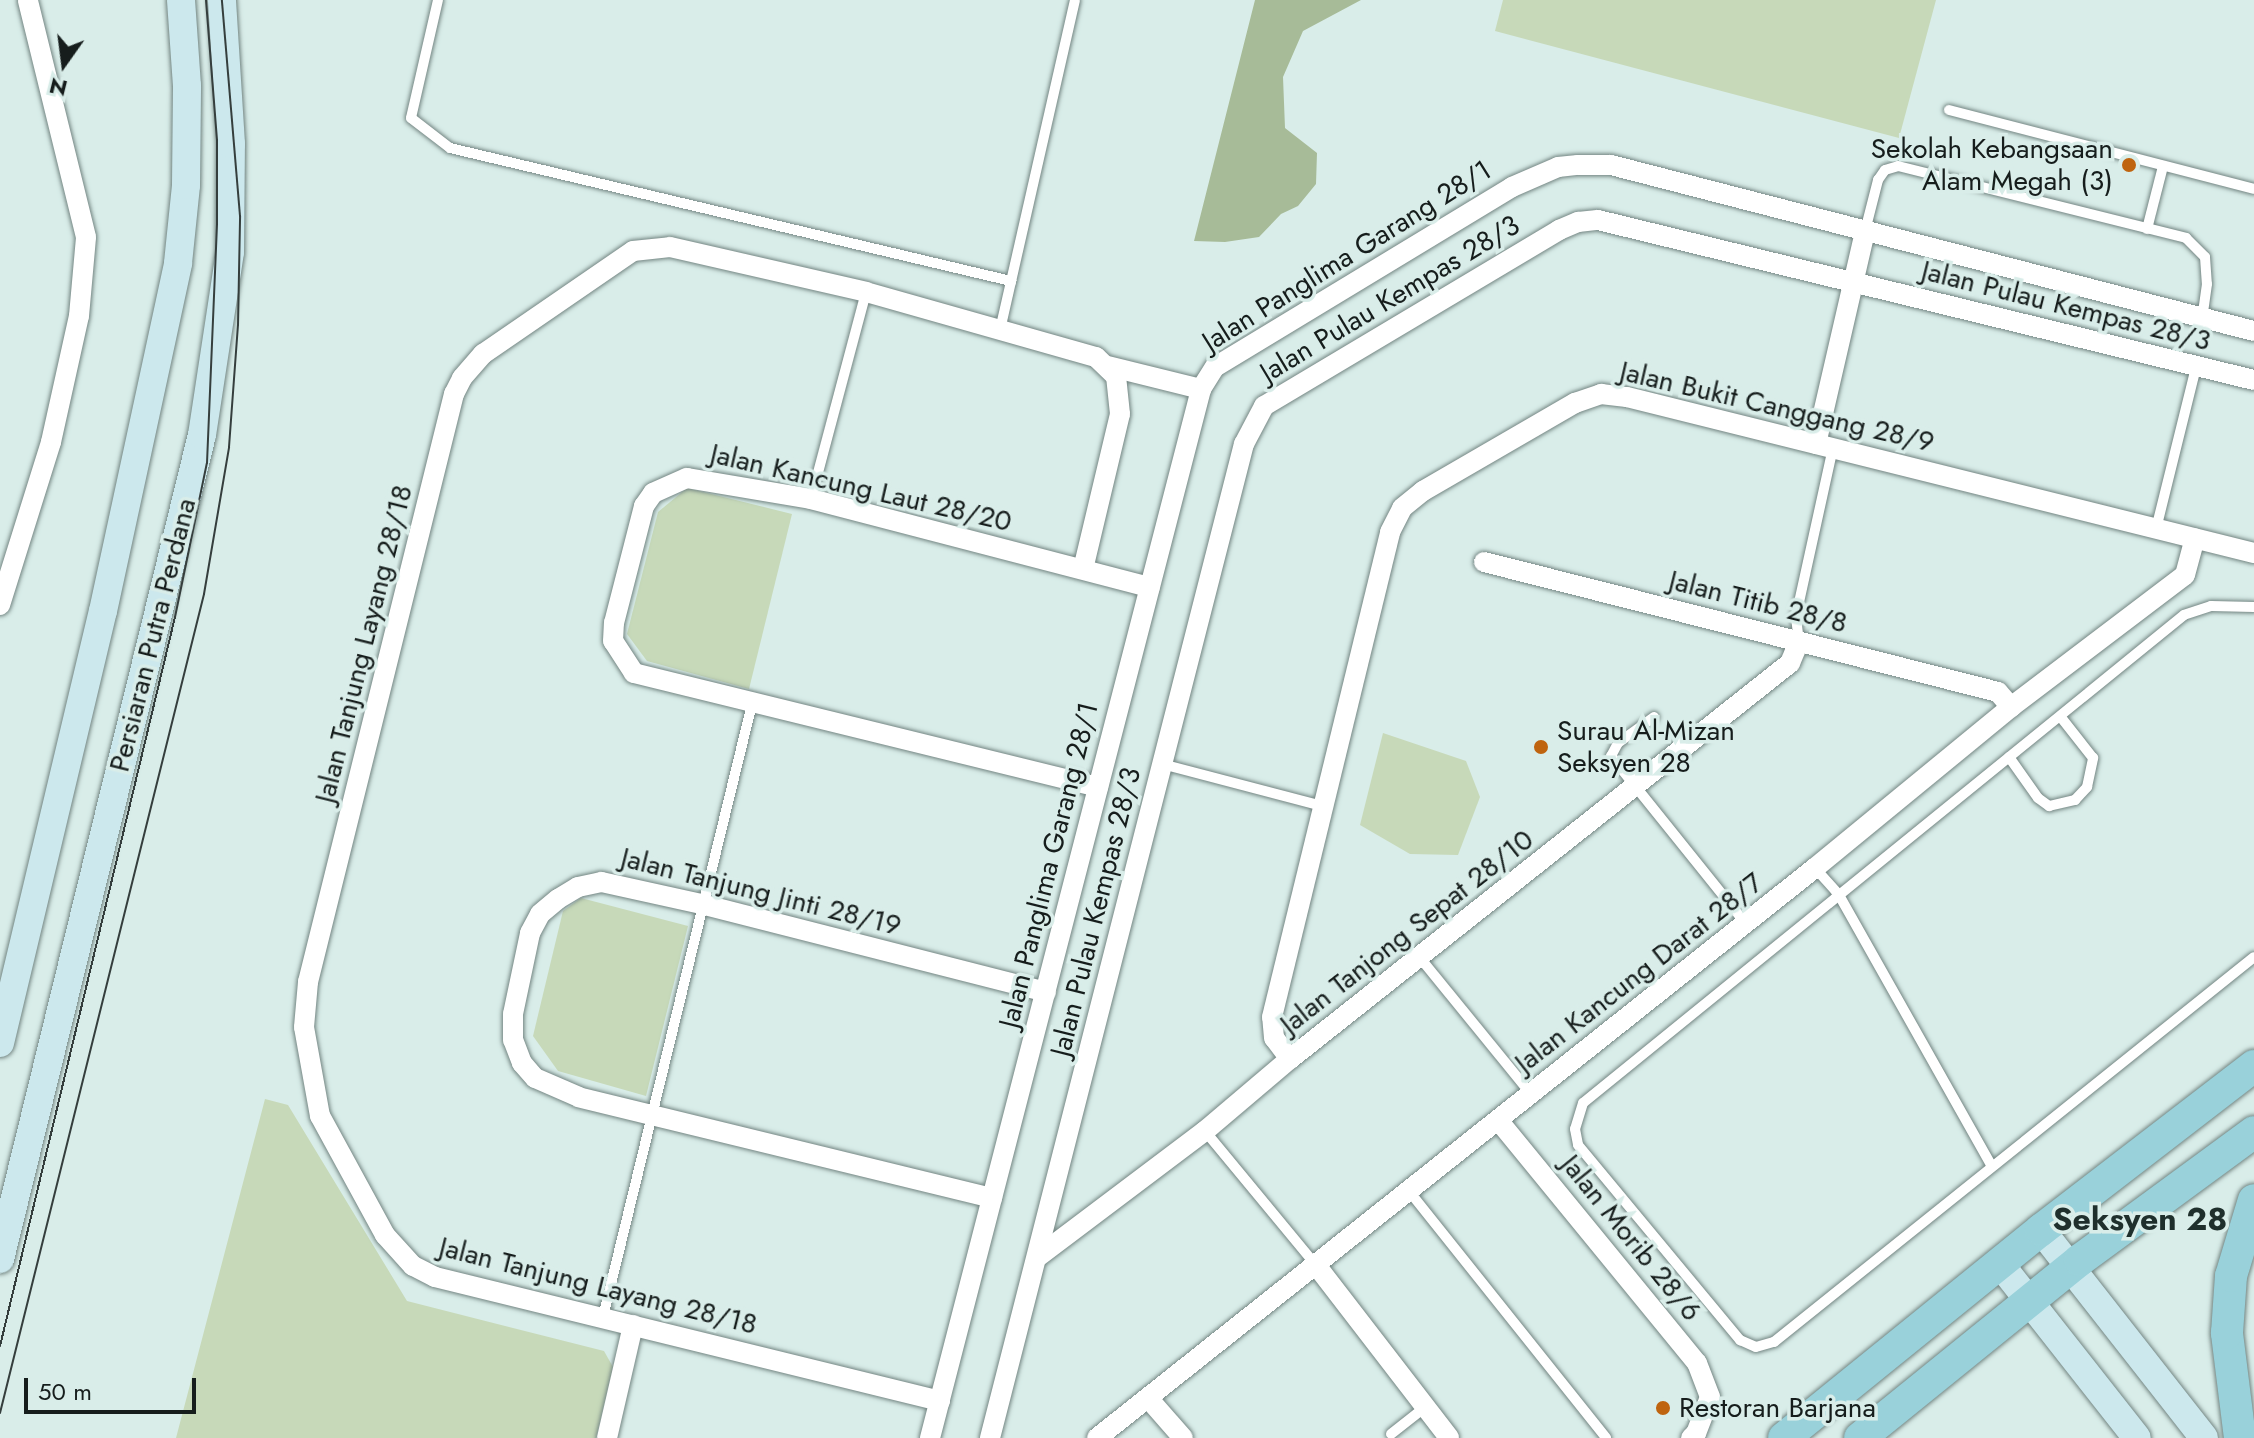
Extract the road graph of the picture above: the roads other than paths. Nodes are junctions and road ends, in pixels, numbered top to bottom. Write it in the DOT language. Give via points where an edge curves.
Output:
graph roads {
  1 [pos="28,0"];
  2 [pos="181,0"];
  3 [pos="222,0"];
  4 [pos="438,0"];
  5 [pos="1075,0"];
  6 [pos="1949,110"];
  7 [pos="2163,166"];
  8 [pos="2254,189"];
  9 [pos="2147,229"];
  10 [pos="1865,231"];
  11 [pos="1011,281"];
  12 [pos="1854,283"];
  13 [pos="866,292"];
  14 [pos="2202,318"];
  15 [pos="1000,330"];
  16 [pos="2254,331"];
  17 [pos="1108,366"];
  18 [pos="2196,367"];
  19 [pos="2254,380"];
  20 [pos="1201,389"];
  21 [pos="1824,446"];
  22 [pos="811,499"];
  23 [pos="2156,529"];
  24 [pos="2195,538"];
  25 [pos="2254,553"];
  26 [pos="1484,562"];
  27 [pos="1083,569"];
  28 [pos="1150,587"];
  29 [pos="0,605"];
  30 [pos="2254,607"];
  31 [pos="1799,642"];
  32 [pos="752,704"];
  33 [pos="2011,707"];
  34 [pos="2060,716"];
  35 [pos="1654,717"];
  36 [pos="2009,757"];
  37 [pos="1162,764"];
  38 [pos="1637,784"];
  39 [pos="1098,787"];
  40 [pos="1322,806"];
  41 [pos="1815,868"];
  42 [pos="1839,895"];
  43 [pos="701,904"];
  44 [pos="1746,924"];
  45 [pos="2254,957"];
  46 [pos="1421,959"];
  47 [pos="1046,992"];
  48 [pos="0,1043"];
  49 [pos="1290,1059"];
  50 [pos="2254,1066"];
  51 [pos="1531,1094"];
  52 [pos="651,1114"];
  53 [pos="1498,1120"];
  54 [pos="1205,1131"];
  55 [pos="2254,1132"];
  56 [pos="1992,1166"];
  57 [pos="1409,1191"];
  58 [pos="992,1198"];
  59 [pos="2254,1200"];
  60 [pos="2041,1230"];
  61 [pos="1039,1256"];
  62 [pos="0,1259"];
  63 [pos="2000,1264"];
  64 [pos="1316,1265"];
  65 [pos="2071,1268"];
  66 [pos="2029,1302"];
  67 [pos="603,1317"];
  68 [pos="633,1325"];
  69 [pos="1148,1398"];
  70 [pos="940,1401"];
  71 [pos="1424,1408"];
  72 [pos="1391,1434"];
  73 [pos="607,1438"];
  74 [pos="930,1438"];
  75 [pos="990,1438"];
  76 [pos="1097,1438"];
  77 [pos="1183,1438"];
  78 [pos="1449,1438"];
  79 [pos="1606,1438"];
  80 [pos="1691,1438"];
  81 [pos="1784,1438"];
  82 [pos="1860,1438"];
  83 [pos="2137,1438"];
  84 [pos="2204,1438"];
  85 [pos="2240,1438"];
  1 -- 29 [label="street" via="86,237 79,316 51,442"];
  2 -- 48 [label="main road, Persiaran Putra Perdana" via="187,171 178,263 103,611"];
  3 -- 62 [label="main road, Persiaran Putra Perdana" via="231,144 230,252 202,435"];
  4 -- 11 [label="lane" via="411,118 450,148"];
  5 -- 11 [label="lane"];
  6 -- 7 [label="lane"];
  7 -- 8 [label="lane"];
  7 -- 9 [label="lane"];
  9 -- 10 [label="lane" via="1898,166 1885,170 1878,180"];
  9 -- 14 [label="lane" via="2186,238 2205,257"];
  10 -- 12 [label="street"];
  10 -- 14 [label="street, Jalan Panglima Garang 28/1"];
  10 -- 20 [label="street, Jalan Panglima Garang 28/1" via="1611,165 1558,167 1512,187 1229,357"];
  11 -- 15 [label="lane"];
  12 -- 18 [label="street, Jalan Pulau Kempas 28/3"];
  12 -- 21 [label="street"];
  12 -- 37 [label="street, Jalan Pulau Kempas 28/3" via="1619,224 1578,222 1273,400 1252,423 1244,444"];
  13 -- 15 [label="street, Jalan Tanjung Layang 28/18"];
  13 -- 22 [label="lane"];
  13 -- 67 [label="street, Jalan Tanjung Layang 28/18" via="670,247 643,248 483,354 462,378 449,413 308,982 304,1027 320,1116 397,1253 435,1277"];
  14 -- 16 [label="street, Jalan Panglima Garang 28/1"];
  15 -- 17 [label="street, Jalan Tanjung Layang 28/18" via="1096,357"];
  17 -- 20 [label="street, Jalan Tanjung Layang 28/18"];
  17 -- 27 [label="street" via="1116,376 1120,414"];
  18 -- 19 [label="street, Jalan Pulau Kempas 28/3"];
  18 -- 23 [label="lane"];
  20 -- 28 [label="street, Jalan Panglima Garang 28/1"];
  21 -- 23 [label="street, Jalan Bukit Canggang 28/9"];
  21 -- 31 [label="lane" via="1796,616"];
  21 -- 40 [label="street, Jalan Bukit Canggang 28/9" via="1601,394 1564,409 1423,491 1402,508 1390,532"];
  22 -- 27 [label="street, Jalan Kancung Laut 28/20"];
  22 -- 32 [label="street, Jalan Kancung Laut 28/20" via="687,478 653,493 644,506 613,641 634,673"];
  23 -- 24 [label="street, Jalan Bukit Canggang 28/9"];
  24 -- 25 [label="street, Jalan Bukit Canggang 28/9"];
  24 -- 33 [label="street, Jalan Kancung Darat 28/7" via="2185,575"];
  26 -- 31 [label="street, Jalan Titib 28/8"];
  27 -- 28 [label="street, Jalan Kancung Laut 28/20"];
  28 -- 39 [label="street, Jalan Panglima Garang 28/1"];
  30 -- 34 [label="lane" via="2211,606 2184,615"];
  31 -- 33 [label="street, Jalan Titib 28/8" via="1998,692"];
  31 -- 38 [label="street, Jalan Tanjong Sepat 28/10" via="1790,663"];
  32 -- 39 [label="street, Jalan Kancung Laut 28/20"];
  32 -- 43 [label="lane"];
  33 -- 41 [label="street, Jalan Kancung Darat 28/7"];
  34 -- 36 [label="lane"];
  34 -- 36 [label="lane" via="2093,758 2087,787 2075,800 2049,806"];
  35 -- 38 [label="lane" via="1611,756"];
  36 -- 42 [label="lane"];
  37 -- 40 [label="lane"];
  37 -- 61 [label="street, Jalan Pulau Kempas 28/3"];
  38 -- 44 [label="lane"];
  38 -- 46 [label="street, Jalan Tanjong Sepat 28/10"];
  39 -- 47 [label="street, Jalan Panglima Garang 28/1"];
  40 -- 49 [label="street, Jalan Bukit Canggang 28/9" via="1272,1017 1274,1038"];
  41 -- 42 [label="lane"];
  41 -- 44 [label="street, Jalan Kancung Darat 28/7"];
  42 -- 56 [label="lane"];
  42 -- 56 [label="lane" via="1583,1103 1575,1129 1578,1145 1740,1340 1756,1347 1774,1342"];
  43 -- 47 [label="street, Jalan Tanjung Jinti 28/19"];
  43 -- 52 [label="lane"];
  43 -- 52 [label="street, Jalan Tanjung Jinti 28/19" via="601,882 558,899 540,914 530,933 513,1014 513,1040 522,1063 535,1078 556,1089"];
  44 -- 51 [label="street, Jalan Kancung Darat 28/7"];
  45 -- 56 [label="lane"];
  46 -- 49 [label="street, Jalan Tanjong Sepat 28/10"];
  46 -- 51 [label="lane"];
  47 -- 58 [label="street, Jalan Panglima Garang 28/1"];
  49 -- 54 [label="street, Jalan Tanjong Sepat 28/10"];
  50 -- 60 [label="main road"];
  51 -- 53 [label="street, Jalan Kancung Darat 28/7"];
  52 -- 58 [label="street, Jalan Tanjung Jinti 28/19"];
  52 -- 67 [label="lane"];
  53 -- 57 [label="street, Jalan Kancung Darat 28/7"];
  53 -- 80 [label="street, Jalan Morib 28/6" via="1697,1363 1710,1397"];
  54 -- 61 [label="street, Jalan Tanjong Sepat 28/10"];
  54 -- 64 [label="lane"];
  55 -- 65 [label="main road"];
  57 -- 64 [label="street, Jalan Kancung Darat 28/7"];
  57 -- 79 [label="lane"];
  58 -- 70 [label="street, Jalan Panglima Garang 28/1"];
  59 -- 85 [label="main road" via="2231,1276 2227,1333"];
  60 -- 63 [label="main road"];
  60 -- 65 [label="main road"];
  61 -- 75 [label="street, Jalan Pulau Kempas 28/3"];
  63 -- 66 [label="main road"];
  63 -- 81 [label="main road"];
  64 -- 69 [label="street, Jalan Kancung Darat 28/7"];
  64 -- 71 [label="street"];
  65 -- 66 [label="main road"];
  65 -- 84 [label="main road"];
  66 -- 82 [label="main road"];
  66 -- 83 [label="main road"];
  67 -- 68 [label="street, Jalan Tanjung Layang 28/18"];
  68 -- 70 [label="street, Jalan Tanjung Layang 28/18"];
  68 -- 73 [label="street"];
  69 -- 76 [label="street, Jalan Kancung Darat 28/7"];
  69 -- 77 [label="street"];
  70 -- 74 [label="street, Jalan Panglima Garang 28/1"];
  71 -- 72 [label="lane"];
  71 -- 78 [label="street"];
}
